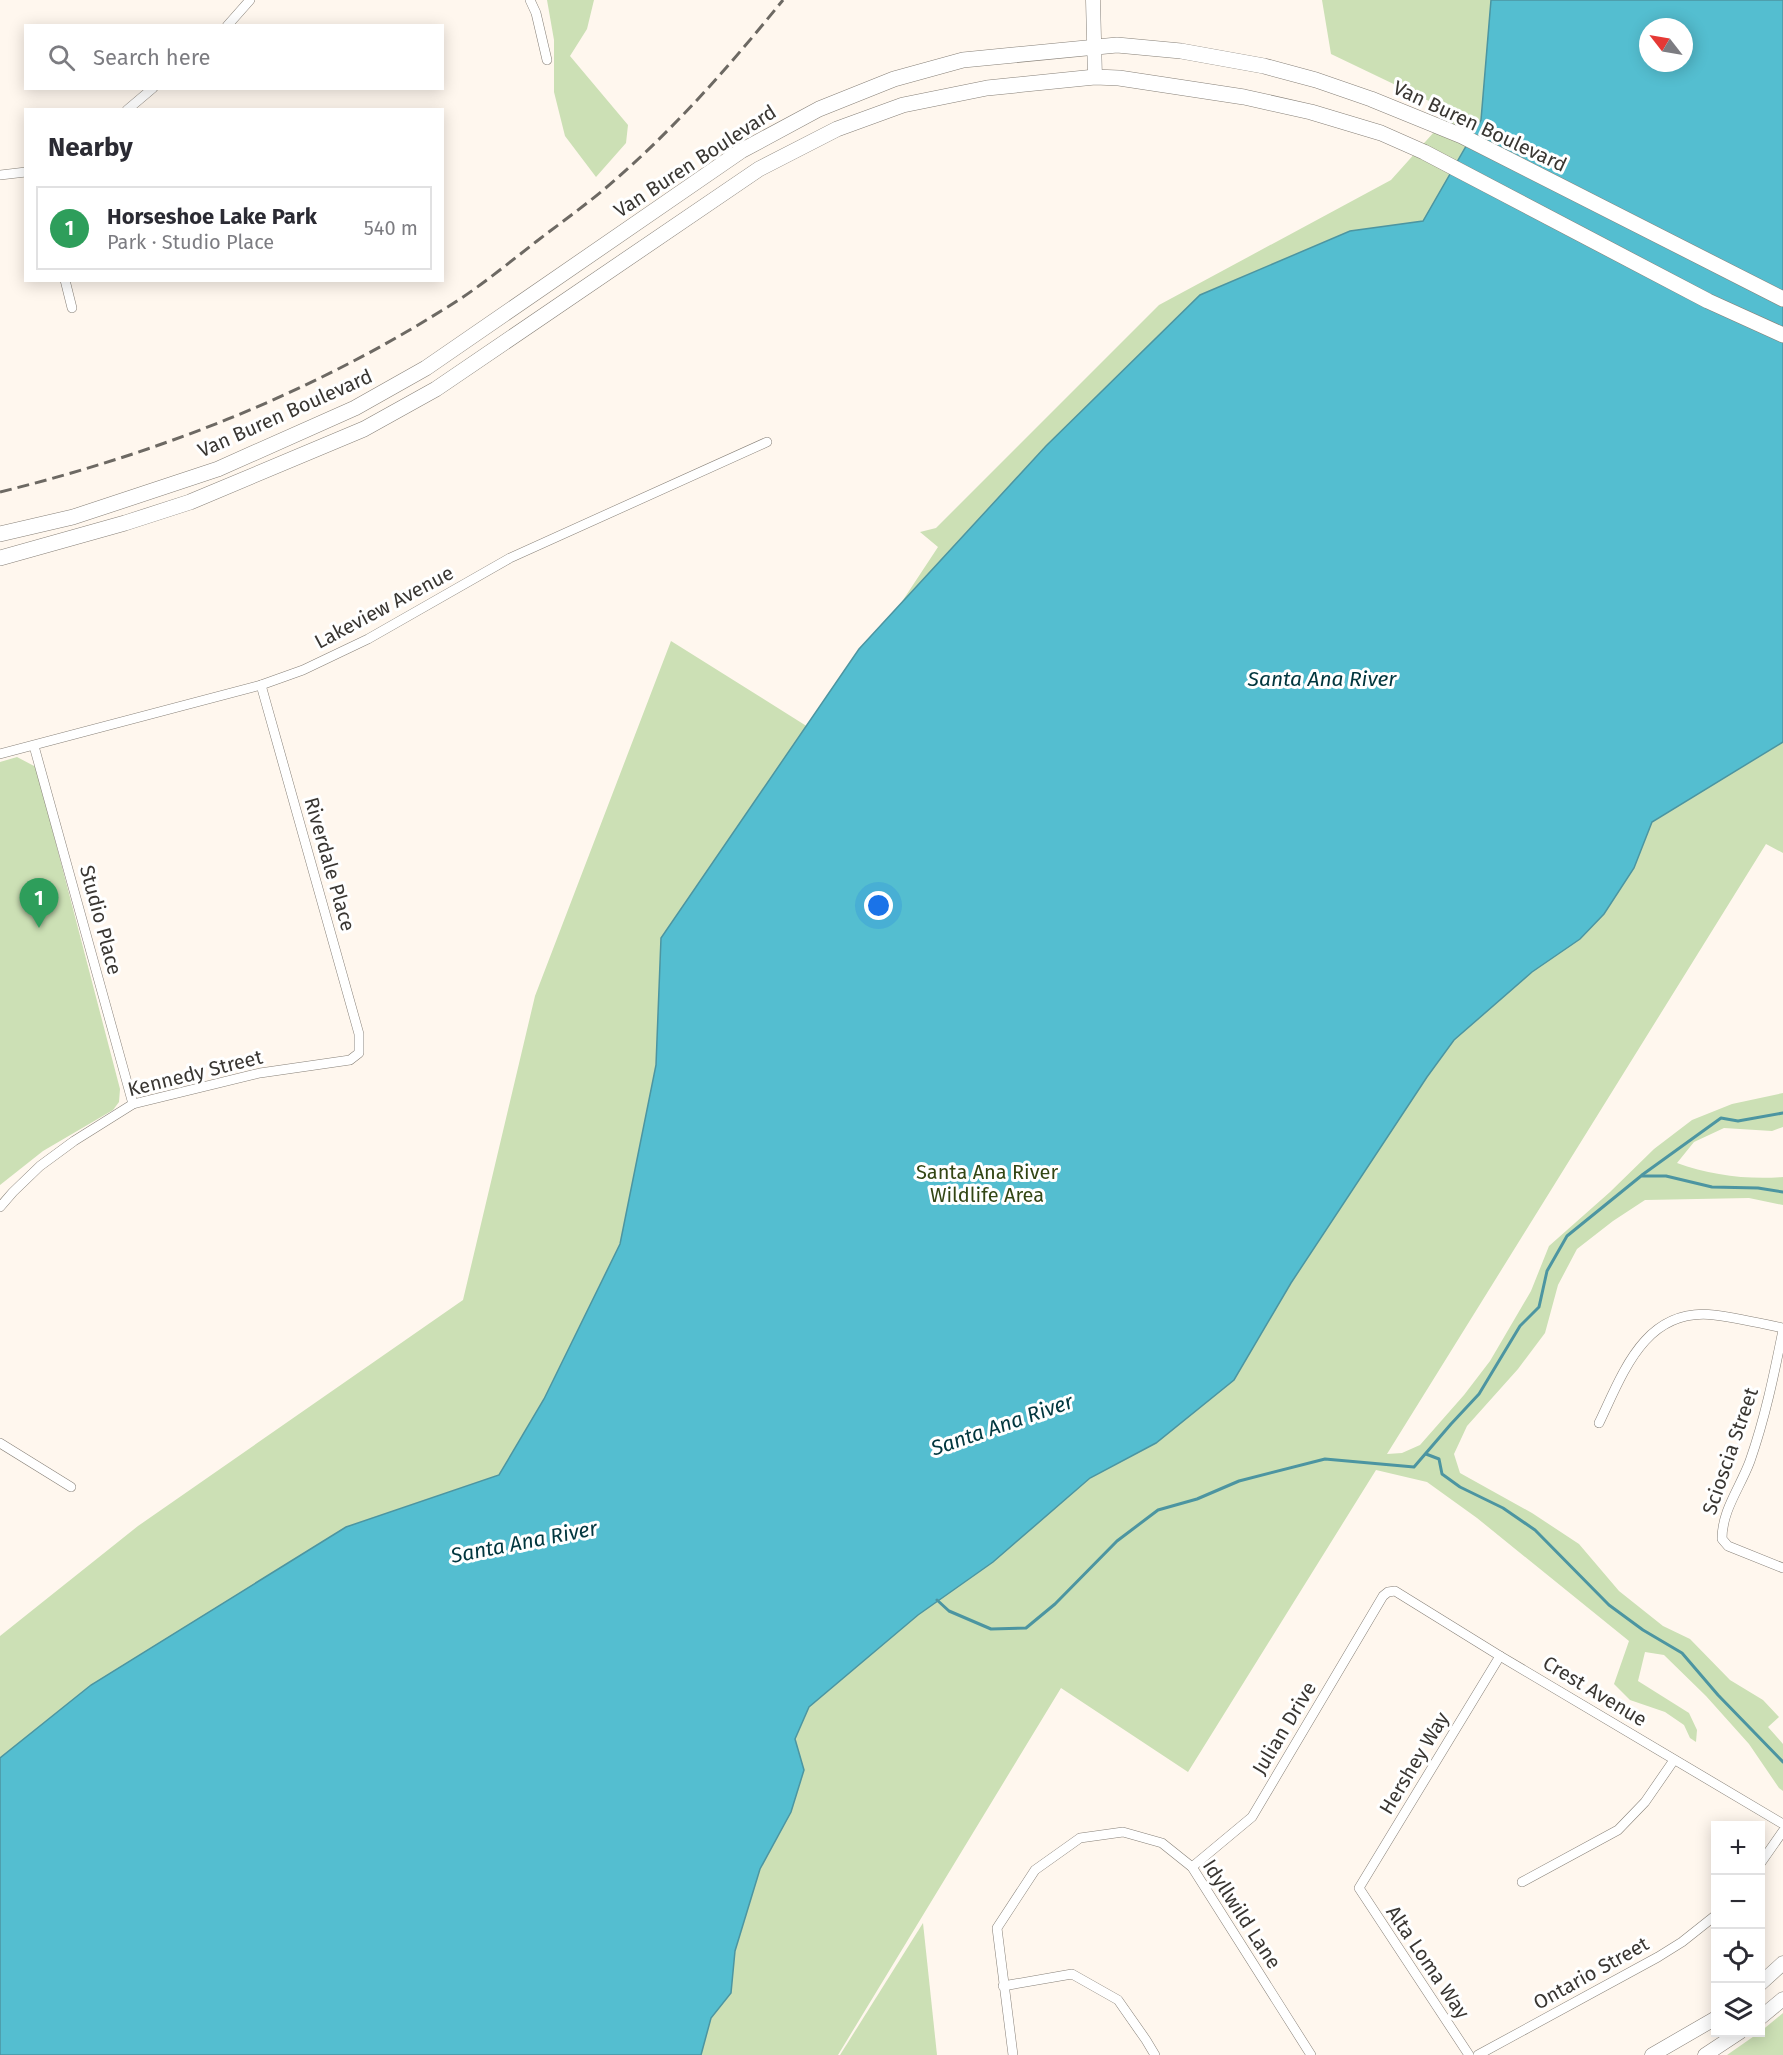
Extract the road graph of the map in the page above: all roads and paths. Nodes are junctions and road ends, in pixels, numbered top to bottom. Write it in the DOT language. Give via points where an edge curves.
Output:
graph roads {
  1 [pos="250,0"];
  2 [pos="530,0"];
  3 [pos="1093,0"];
  4 [pos="229,24"];
  5 [pos="1094,46"];
  6 [pos="548,60"];
  7 [pos="1095,77"];
  8 [pos="151,90"];
  9 [pos="129,108"];
  10 [pos="24,172"];
  11 [pos="0,175"];
  12 [pos="66,282"];
  13 [pos="1783,299"];
  14 [pos="72,308"];
  15 [pos="1783,335"];
  16 [pos="767,442"];
  17 [pos="0,534"];
  18 [pos="0,558"];
  19 [pos="261,685"];
  20 [pos="34,746"];
  21 [pos="0,754"];
  22 [pos="358,1053"];
  23 [pos="133,1104"];
  24 [pos="0,1207"];
  25 [pos="1783,1329"];
  26 [pos="1599,1423"];
  27 [pos="0,1443"];
  28 [pos="71,1487"];
  29 [pos="1783,1568"];
  30 [pos="1388,1592"];
  31 [pos="1500,1656"];
  32 [pos="1674,1760"];
  33 [pos="1783,1824"];
  34 [pos="1783,1831"];
  35 [pos="1765,1858"];
  36 [pos="1192,1867"];
  37 [pos="1522,1882"];
  38 [pos="1359,1888"];
  39 [pos="1711,1919"];
  40 [pos="1783,1963"];
  41 [pos="1762,1983"];
  42 [pos="1003,1986"];
  43 [pos="1783,1999"];
  44 [pos="1765,2015"];
  45 [pos="1711,2021"];
  46 [pos="1732,2037"];
  47 [pos="1012,2055"];
  48 [pos="1155,2055"];
  49 [pos="1311,2055"];
  50 [pos="1469,2055"];
  51 [pos="1478,2055"];
  52 [pos="1652,2055"];
  53 [pos="1705,2055"];
  1 -- 4 [label="street"];
  2 -- 6 [label="street"];
  3 -- 5 [label="main road"];
  5 -- 7 [label="main road"];
  5 -- 13 [label="main road, Van Buren Boulevard" via="1175,51 1264,66 1371,99 1462,136"];
  5 -- 17 [label="main road, Van Buren Boulevard" via="963,60 894,79 819,109 741,151 537,294 426,368 356,408 218,469 72,517"];
  7 -- 15 [label="main road" via="1244,98 1311,112 1381,133 1708,301"];
  7 -- 18 [label="main road" via="987,88 928,99 837,129 759,169 436,389 364,429 190,502"];
  8 -- 9 [label="street"];
  10 -- 11 [label="street"];
  12 -- 14 [label="street"];
  16 -- 19 [label="street, Lakeview Avenue" via="510,558 368,639"];
  19 -- 20 [label="street, Lakeview Avenue"];
  19 -- 22 [label="street, Riverdale Place" via="359,1034"];
  20 -- 21 [label="street, Lakeview Avenue"];
  20 -- 23 [label="street, Studio Place"];
  22 -- 23 [label="street, Kennedy Street" via="350,1060 260,1073"];
  23 -- 24 [label="street, Kennedy Street" via="40,1166"];
  25 -- 26 [label="street" via="1712,1315 1682,1317 1653,1332 1630,1358"];
  25 -- 29 [label="street, Scioscia Street" via="1767,1407 1749,1462 1722,1522 1722,1539 1728,1546"];
  27 -- 28 [label="street"];
  30 -- 31 [label="street, Crest Avenue" via="1395,1591"];
  30 -- 36 [label="street, Julian Drive" via="1252,1817"];
  31 -- 32 [label="street, Crest Avenue"];
  31 -- 38 [label="street, Hershey Way"];
  32 -- 33 [label="street, Crest Avenue"];
  32 -- 37 [label="street" via="1645,1802 1618,1830"];
  34 -- 35 [label="street"];
  36 -- 42 [label="street, Idyllwild Lane" via="1162,1843 1123,1832 1080,1838 1035,1870 997,1928"];
  36 -- 49 [label="street, Idyllwild Lane"];
  38 -- 50 [label="street, Alta Loma Way"];
  39 -- 51 [label="street, Ontario Street" via="1658,1957"];
  40 -- 41 [label="main road"];
  42 -- 47 [label="street, Idyllwild Lane"];
  42 -- 48 [label="street" via="1072,1974 1118,2000"];
  43 -- 44 [label="main road"];
  45 -- 52 [label="main road"];
  46 -- 53 [label="main road"];
}
